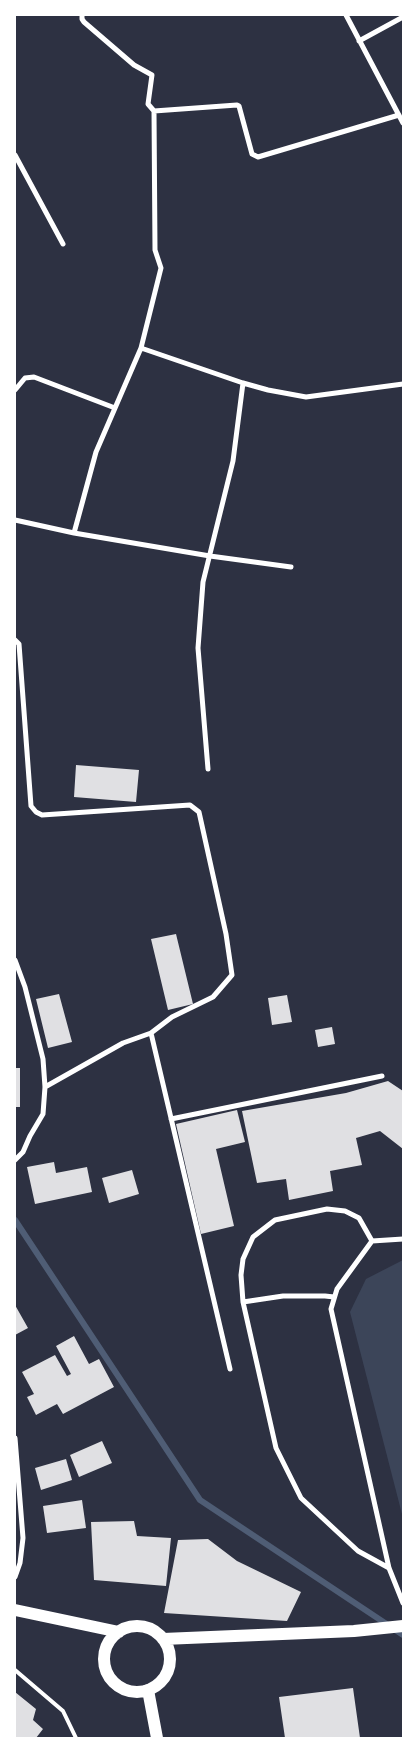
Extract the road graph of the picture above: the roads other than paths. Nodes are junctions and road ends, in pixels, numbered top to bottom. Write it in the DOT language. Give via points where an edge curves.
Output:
graph roads {
  1 [pos="82,15"];
  2 [pos="346,15"];
  3 [pos="403,17"];
  4 [pos="359,41"];
  5 [pos="154,111"];
  6 [pos="399,115"];
  7 [pos="403,123"];
  8 [pos="15,155"];
  9 [pos="63,244"];
  10 [pos="140,348"];
  11 [pos="243,383"];
  12 [pos="403,384"];
  13 [pos="15,390"];
  14 [pos="115,408"];
  15 [pos="15,520"];
  16 [pos="74,534"];
  17 [pos="210,556"];
  18 [pos="291,568"];
  19 [pos="15,640"];
  20 [pos="208,769"];
  21 [pos="15,960"];
  22 [pos="151,1033"];
  23 [pos="382,1076"];
  24 [pos="44,1086"];
  25 [pos="171,1119"];
  26 [pos="15,1160"];
  27 [pos="403,1239"];
  28 [pos="372,1241"];
  29 [pos="334,1297"];
  30 [pos="244,1302"];
  31 [pos="230,1369"];
  32 [pos="15,1438"];
  33 [pos="389,1568"];
  34 [pos="15,1577"];
  35 [pos="403,1603"];
  36 [pos="15,1610"];
  37 [pos="403,1626"];
  38 [pos="119,1632"];
  39 [pos="163,1639"];
  40 [pos="15,1670"];
  41 [pos="148,1690"];
  42 [pos="76,1738"];
  43 [pos="157,1738"];
  1 -- 5 [label="street" via="84,22 134,65 151,74 148,104"];
  2 -- 4 [label="street"];
  3 -- 4 [label="street"];
  4 -- 6 [label="street"];
  5 -- 6 [label="street" via="237,105 252,154 258,158"];
  5 -- 10 [label="street" via="155,250 160,268"];
  6 -- 7 [label="street"];
  8 -- 9 [label="street"];
  10 -- 11 [label="street"];
  10 -- 14 [label="street"];
  11 -- 12 [label="street" via="306,397"];
  11 -- 17 [label="street" via="234,461"];
  13 -- 14 [label="street" via="25,378 34,377"];
  14 -- 16 [label="street" via="96,452"];
  15 -- 16 [label="street"];
  16 -- 17 [label="street"];
  17 -- 18 [label="street"];
  17 -- 20 [label="street" via="203,582 198,648"];
  19 -- 22 [label="street" via="19,644 31,806 36,812 42,815 190,805 199,812 232,975 213,998 172,1017"];
  21 -- 24 [label="street" via="25,986 43,1059"];
  22 -- 24 [label="street" via="123,1043"];
  22 -- 25 [label="street"];
  23 -- 25 [label="street"];
  24 -- 26 [label="street" via="43,1114 24,1152"];
  25 -- 31 [label="street"];
  27 -- 28 [label="street"];
  28 -- 29 [label="street"];
  28 -- 30 [label="street" via="359,1218 345,1211 327,1209 275,1220 253,1237 243,1259"];
  29 -- 30 [label="street" via="283,1296"];
  29 -- 33 [label="street" via="331,1309"];
  30 -- 33 [label="street" via="276,1448 301,1498 358,1551"];
  32 -- 34 [label="street" via="23,1538"];
  33 -- 35 [label="street"];
  36 -- 38 [label="main road"];
  37 -- 39 [label="main road"];
  38 -- 39 [label="main road" via="138,1626 156,1632"];
  38 -- 41 [label="main road" via="106,1648 106,1669 118,1686 138,1692"];
  39 -- 41 [label="main road" via="168,1648 169,1668 157,1686"];
  40 -- 42 [label="lane" via="63,1711"];
  41 -- 43 [label="main road"];
}
